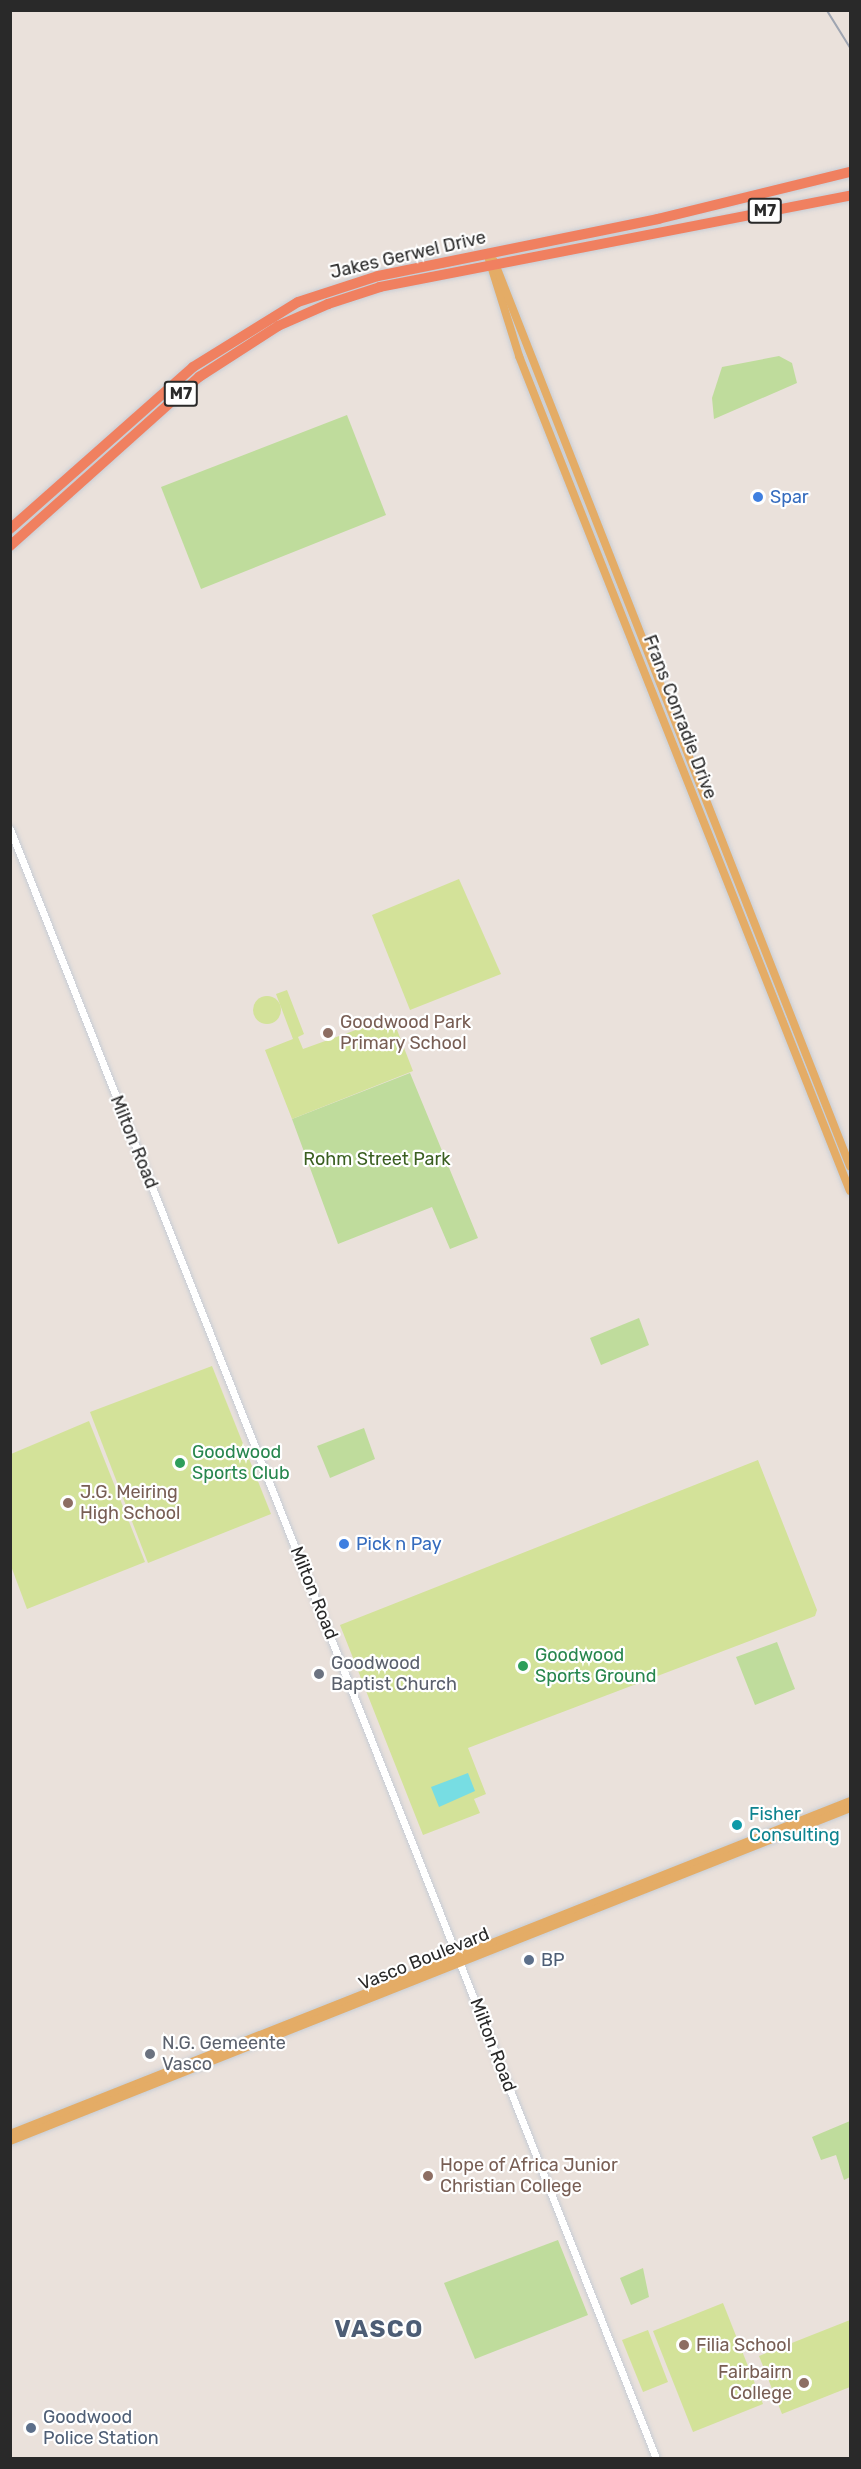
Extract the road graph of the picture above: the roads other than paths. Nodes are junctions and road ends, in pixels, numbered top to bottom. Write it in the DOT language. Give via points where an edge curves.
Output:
graph roads {
  1 [pos="850,172"];
  2 [pos="850,196"];
  3 [pos="488,253"];
  4 [pos="491,265"];
  5 [pos="10,529"];
  6 [pos="10,546"];
  7 [pos="10,829"];
  8 [pos="850,1166"];
  9 [pos="850,1191"];
  10 [pos="850,1801"];
  11 [pos="850,1808"];
  12 [pos="459,1960"];
  13 [pos="10,2134"];
  14 [pos="10,2142"];
  15 [pos="656,2458"];
  1 -- 3 [label="highway, Jakes Gerwel Drive / M7"];
  2 -- 4 [label="highway, Jakes Gerwel Drive / M7"];
  3 -- 4 [label="main road, Frans Conradie Drive"];
  3 -- 5 [label="highway, Jakes Gerwel Drive / M7" via="326,290 245,330 192,367"];
  4 -- 6 [label="highway, Jakes Gerwel Drive / M7" via="357,295 251,342 200,377"];
  4 -- 8 [label="main road, Frans Conradie Drive"];
  4 -- 9 [label="main road, Frans Conradie Drive"];
  7 -- 12 [label="street, Milton Road"];
  10 -- 12 [label="main road, Vasco Boulevard"];
  11 -- 12 [label="main road, Vasco Boulevard"];
  12 -- 13 [label="main road, Vasco Boulevard"];
  12 -- 14 [label="main road, Vasco Boulevard"];
  12 -- 15 [label="street, Milton Road"];
}
